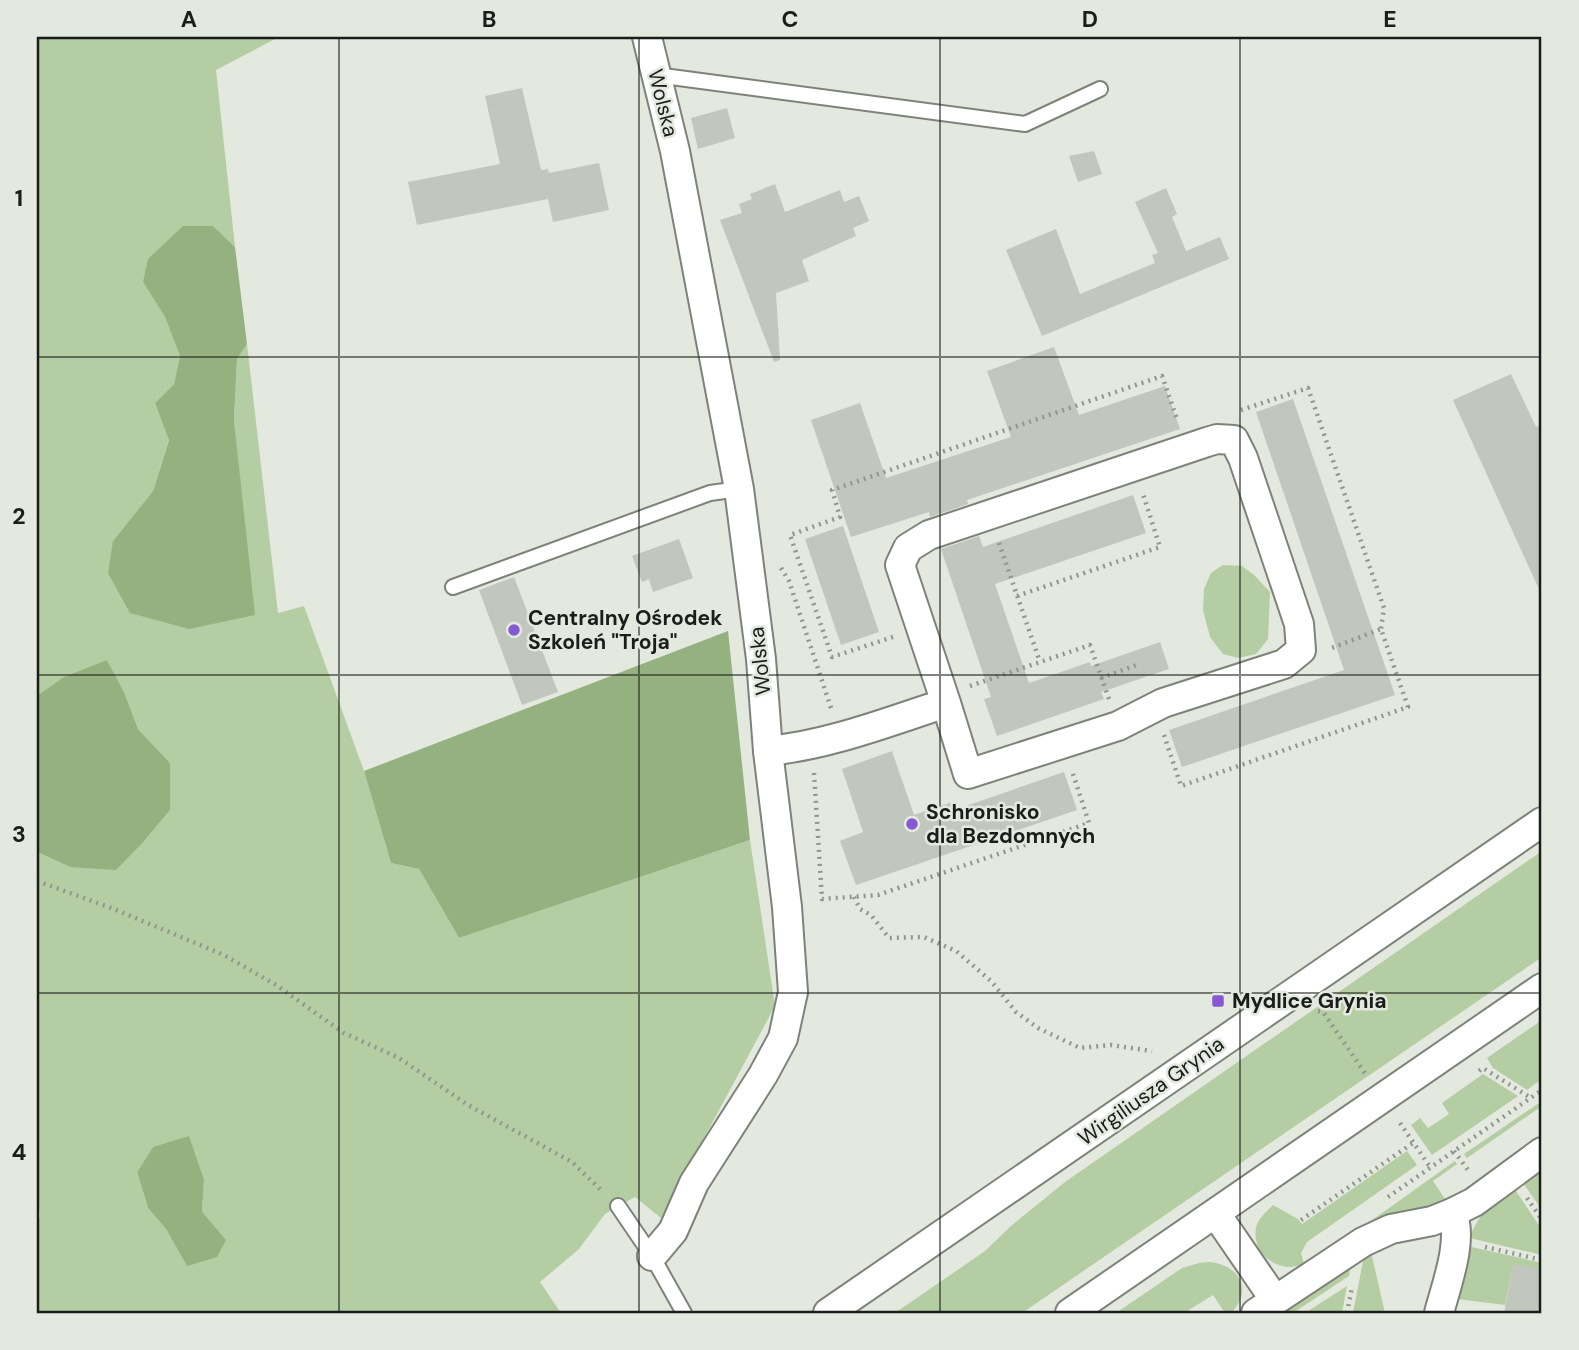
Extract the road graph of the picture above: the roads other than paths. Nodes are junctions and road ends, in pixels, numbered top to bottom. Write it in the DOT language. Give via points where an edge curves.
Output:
graph roads {
  1 [pos="647,37"];
  2 [pos="656,75"];
  3 [pos="1100,89"];
  4 [pos="738,489"];
  5 [pos="453,587"];
  6 [pos="944,699"];
  7 [pos="768,751"];
  8 [pos="1542,822"];
  9 [pos="1542,988"];
  10 [pos="1542,1152"];
  11 [pos="618,1206"];
  12 [pos="1452,1213"];
  13 [pos="1216,1214"];
  14 [pos="652,1256"];
  15 [pos="1265,1307"];
  16 [pos="684,1313"];
  17 [pos="828,1313"];
  18 [pos="1070,1313"];
  19 [pos="1440,1313"];
  1 -- 2 [label="street, Wolska"];
  2 -- 3 [label="lane" via="1025,124"];
  2 -- 4 [label="street, Wolska" via="676,151"];
  4 -- 5 [label="lane" via="710,492"];
  4 -- 7 [label="street, Wolska" via="761,659"];
  6 -- 6 [label="street" via="968,774 1118,726 1149,710 1284,664 1301,650 1299,624 1234,440 1207,442 929,535 908,548 900,565"];
  6 -- 7 [label="street" via="850,734"];
  7 -- 14 [label="street, Wolska" via="793,992 783,1038 694,1183 673,1231"];
  8 -- 17 [label="street, Wirgiliusza Grynia"];
  9 -- 13 [label="street"];
  10 -- 12 [label="street"];
  11 -- 14 [label="lane"];
  12 -- 15 [label="street" via="1374,1236"];
  12 -- 19 [label="street" via="1457,1241"];
  13 -- 15 [label="street"];
  13 -- 18 [label="street"];
  14 -- 16 [label="lane"];
}
